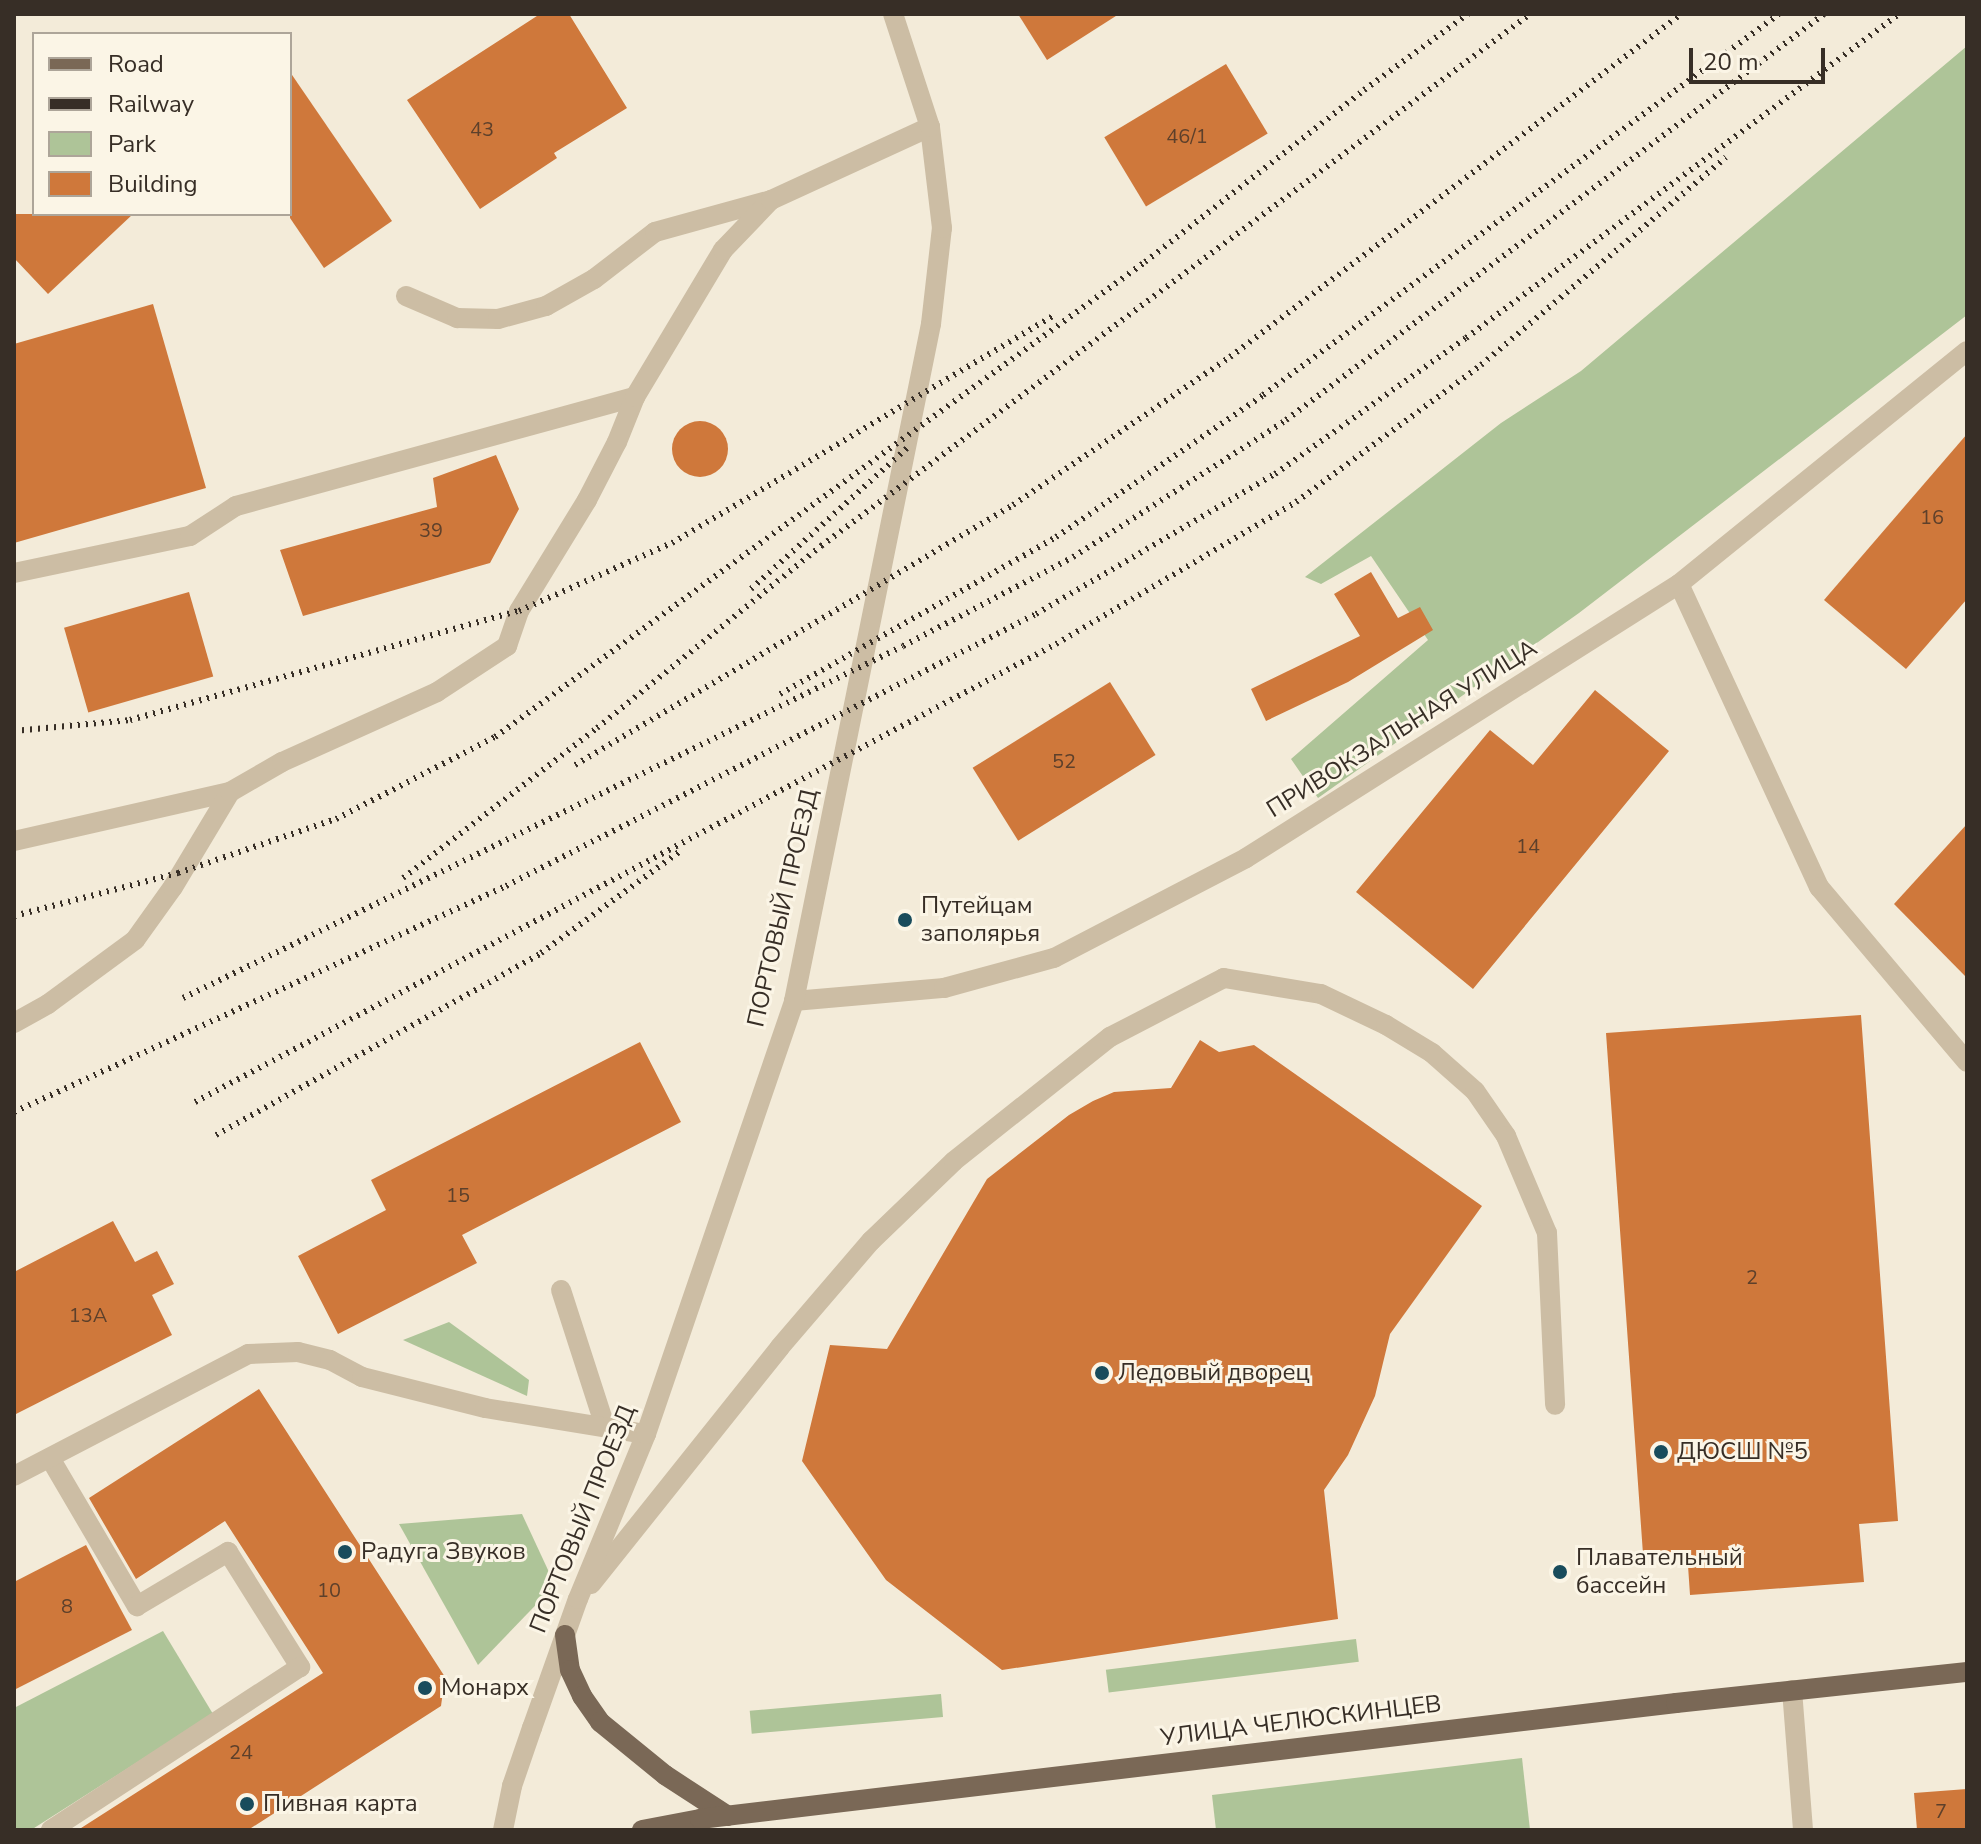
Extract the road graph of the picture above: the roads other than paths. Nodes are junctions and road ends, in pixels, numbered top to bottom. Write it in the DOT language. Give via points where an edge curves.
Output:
graph roads {
  1 [pos="893,14"];
  2 [pos="930,127"];
  3 [pos="771,200"];
  4 [pos="406,296"];
  5 [pos="1967,351"];
  6 [pos="635,397"];
  7 [pos="14,573"];
  8 [pos="1679,584"];
  9 [pos="230,792"];
  10 [pos="14,841"];
  11 [pos="794,1001"];
  12 [pos="14,1023"];
  13 [pos="1967,1062"];
  14 [pos="561,1290"];
  15 [pos="1555,1405"];
  16 [pos="605,1426"];
  17 [pos="646,1434"];
  18 [pos="50,1458"];
  19 [pos="14,1476"];
  20 [pos="578,1599"];
  21 [pos="565,1635"];
  22 [pos="1967,1672"];
  23 [pos="1792,1690"];
  24 [pos="728,1816"];
  25 [pos="51,1830"];
  26 [pos="503,1830"];
  27 [pos="642,1830"];
  28 [pos="1803,1830"];
  1 -- 2 [label="street, ПОРТОВЫЙ ПРОЕЗД"];
  2 -- 3 [label="street"];
  2 -- 11 [label="street, ПОРТОВЫЙ ПРОЕЗД" via="942,228 931,324"];
  3 -- 4 [label="street" via="655,232 594,279 546,306 498,319 457,318"];
  3 -- 6 [label="street" via="723,250"];
  5 -- 8 [label="street, ПРИВОКЗАЛЬНАЯ УЛИЦА"];
  6 -- 7 [label="street" via="236,506 190,536"];
  6 -- 9 [label="street" via="587,500 519,611 507,646 437,692 282,762"];
  8 -- 11 [label="street, ПРИВОКЗАЛЬНАЯ УЛИЦА" via="1246,858 1054,958 944,988"];
  8 -- 13 [label="street" via="1819,887"];
  9 -- 10 [label="street"];
  9 -- 12 [label="street" via="135,940"];
  11 -- 17 [label="street, ПОРТОВЫЙ ПРОЕЗД"];
  14 -- 16 [label="street"];
  15 -- 20 [label="street" via="1547,1233 1506,1136 1475,1091 1432,1053 1321,994 1224,978 1110,1037 954,1161 871,1241 780,1347"];
  16 -- 17 [label="street"];
  16 -- 18 [label="street" via="485,1408 362,1377 330,1360 298,1352 248,1354"];
  17 -- 20 [label="street, ПОРТОВЫЙ ПРОЕЗД"];
  18 -- 19 [label="street"];
  18 -- 25 [label="street" via="137,1606 228,1552 300,1667"];
  20 -- 21 [label="street, ПОРТОВЫЙ ПРОЕЗД"];
  21 -- 24 [label="main road" via="570,1670 600,1722 665,1775"];
  21 -- 26 [label="street, ПОРТОВЫЙ ПРОЕЗД" via="512,1786"];
  22 -- 23 [label="main road, УЛИЦА ЧЕЛЮСКИНЦЕВ"];
  23 -- 24 [label="main road, УЛИЦА ЧЕЛЮСКИНЦЕВ"];
  23 -- 28 [label="street"];
  24 -- 27 [label="main road, УЛИЦА ЧЕЛЮСКИНЦЕВ"];
}
